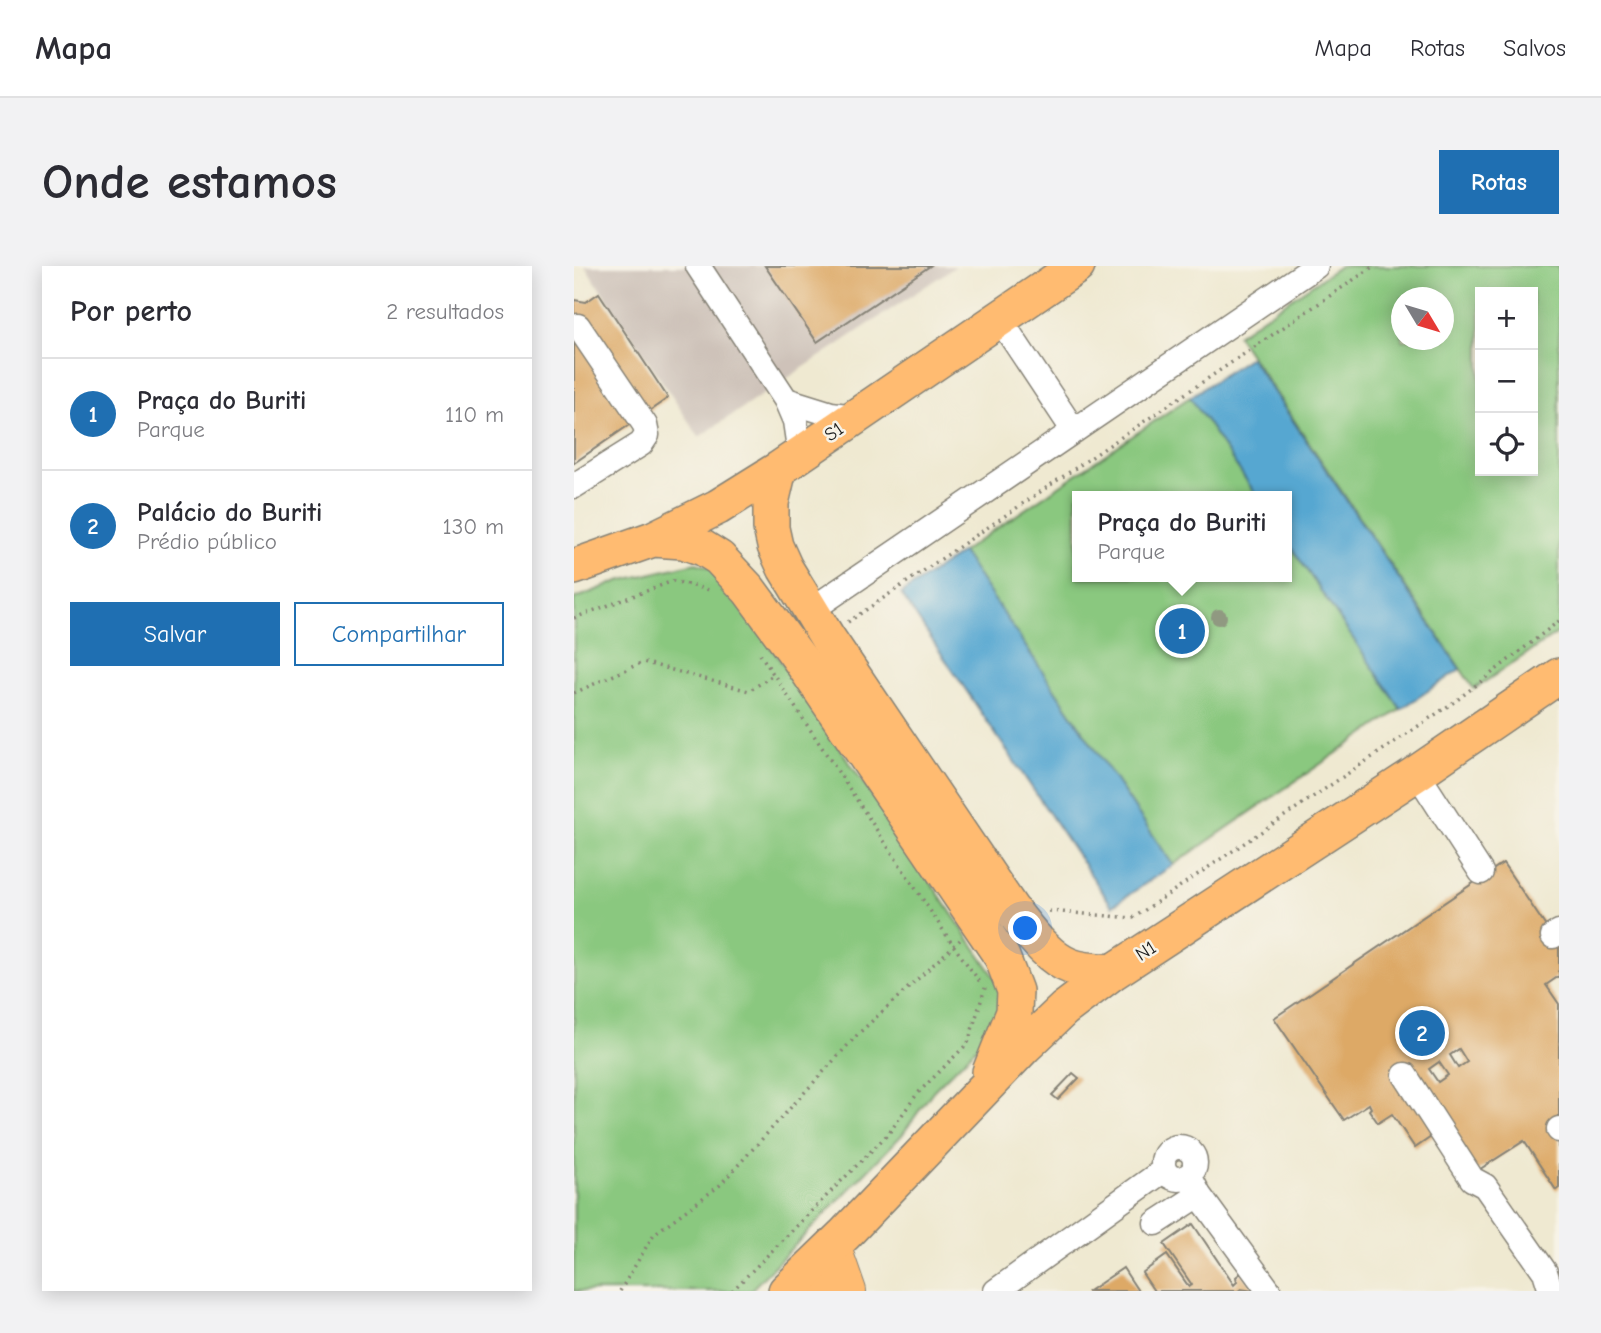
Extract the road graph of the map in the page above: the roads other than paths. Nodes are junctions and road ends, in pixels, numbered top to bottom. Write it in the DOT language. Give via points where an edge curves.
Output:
graph roads {
  1 [pos="698,266"];
  2 [pos="1077,266"];
  3 [pos="1316,266"];
  4 [pos="999,318"];
  5 [pos="578,326"];
  6 [pos="786,400"];
  7 [pos="855,417"];
  8 [pos="1074,431"];
  9 [pos="789,462"];
  10 [pos="574,486"];
  11 [pos="653,539"];
  12 [pos="574,567"];
  13 [pos="811,610"];
  14 [pos="1559,676"];
  15 [pos="1417,773"];
  16 [pos="1481,872"];
  17 [pos="1113,972"];
  18 [pos="1405,1075"];
  19 [pos="982,1091"];
  20 [pos="1194,1185"];
  21 [pos="1156,1223"];
  22 [pos="834,1245"];
  23 [pos="807,1285"];
  24 [pos="850,1291"];
  25 [pos="996,1291"];
  26 [pos="1269,1291"];
  27 [pos="1551,1291"];
  1 -- 6 [label="lane"];
  2 -- 4 [label="highway, S1"];
  3 -- 8 [label="lane"];
  4 -- 7 [label="highway, S1"];
  4 -- 8 [label="lane"];
  5 -- 10 [label="lane" via="645,425 647,435"];
  6 -- 7 [label="lane"];
  6 -- 9 [label="lane" via="795,421"];
  7 -- 9 [label="highway, S1"];
  8 -- 13 [label="lane"];
  9 -- 11 [label="highway, S1" via="718,508"];
  9 -- 13 [label="highway" via="771,503 771,528 785,568"];
  11 -- 12 [label="highway, S1"];
  11 -- 19 [label="highway" via="704,548 750,590 1002,957 1015,991 1014,1012"];
  13 -- 17 [label="highway" via="1011,909 1056,958 1069,966"];
  14 -- 15 [label="highway, N1"];
  15 -- 16 [label="lane"];
  15 -- 17 [label="highway, N1"];
  17 -- 19 [label="highway, N1" via="1064,1009"];
  18 -- 27 [label="lane" via="1472,1179 1485,1186 1545,1272"];
  19 -- 22 [label="highway, N1"];
  20 -- 21 [label="lane"];
  20 -- 25 [label="lane" via="1194,1157 1184,1148 1170,1150 1164,1170"];
  20 -- 26 [label="lane"];
  22 -- 23 [label="highway, N1"];
  22 -- 24 [label="main road"];
}
